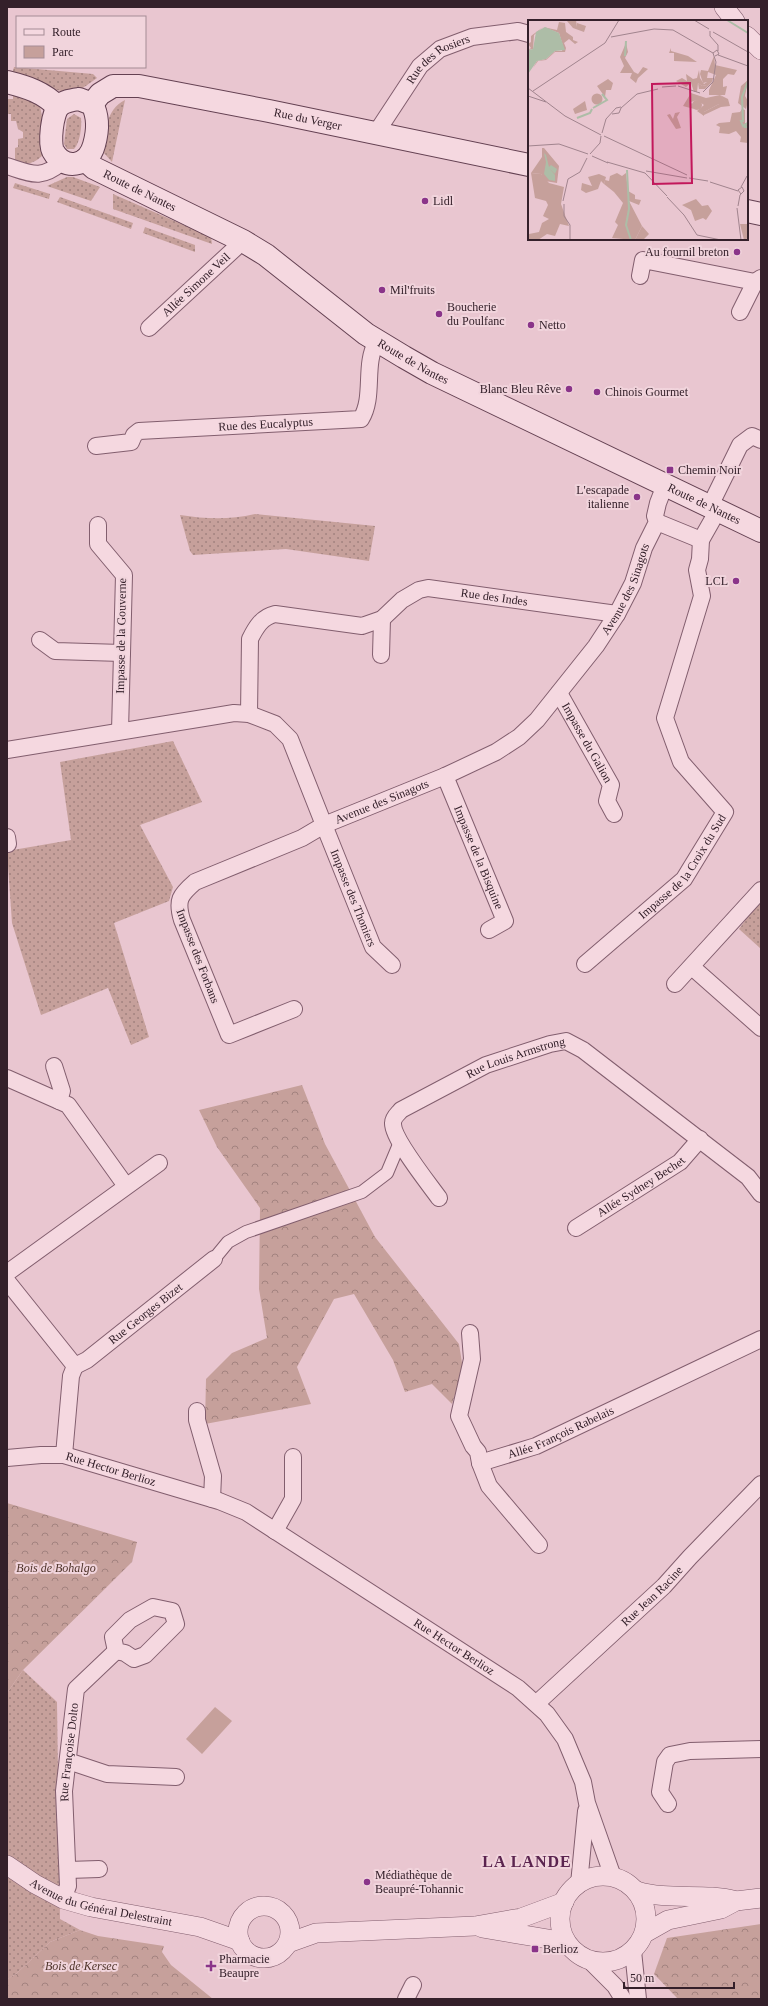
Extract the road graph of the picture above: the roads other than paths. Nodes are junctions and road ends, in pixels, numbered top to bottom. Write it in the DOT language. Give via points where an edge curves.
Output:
graph roads {
  1 [pos="724,7"];
  2 [pos="734,20"];
  3 [pos="528,34"];
  4 [pos="748,37"];
  5 [pos="761,50"];
  6 [pos="7,82"];
  7 [pos="92,104"];
  8 [pos="58,107"];
  9 [pos="376,134"];
  10 [pos="85,160"];
  11 [pos="62,162"];
  12 [pos="528,165"];
  13 [pos="7,166"];
  14 [pos="748,211"];
  15 [pos="761,214"];
  16 [pos="243,241"];
  17 [pos="640,276"];
  18 [pos="758,280"];
  19 [pos="740,312"];
  20 [pos="149,328"];
  21 [pos="377,341"];
  22 [pos="761,440"];
  23 [pos="96,446"];
  24 [pos="665,485"];
  25 [pos="714,508"];
  26 [pos="657,522"];
  27 [pos="98,525"];
  28 [pos="761,531"];
  29 [pos="701,540"];
  30 [pos="617,614"];
  31 [pos="382,619"];
  32 [pos="40,640"];
  33 [pos="122,653"];
  34 [pos="381,655"];
  35 [pos="559,693"];
  36 [pos="249,714"];
  37 [pos="120,731"];
  38 [pos="7,750"];
  39 [pos="445,776"];
  40 [pos="614,814"];
  41 [pos="324,825"];
  42 [pos="761,890"];
  43 [pos="489,930"];
  44 [pos="585,964"];
  45 [pos="392,965"];
  46 [pos="692,967"];
  47 [pos="675,984"];
  48 [pos="294,1009"];
  49 [pos="761,1028"];
  50 [pos="54,1066"];
  51 [pos="7,1078"];
  52 [pos="59,1101"];
  53 [pos="700,1139"];
  54 [pos="400,1142"];
  55 [pos="159,1163"];
  56 [pos="126,1186"];
  57 [pos="761,1194"];
  58 [pos="439,1198"];
  59 [pos="576,1228"];
  60 [pos="214,1259"];
  61 [pos="7,1273"];
  62 [pos="7,1281"];
  63 [pos="470,1333"];
  64 [pos="761,1339"];
  65 [pos="75,1366"];
  66 [pos="197,1411"];
  67 [pos="64,1455"];
  68 [pos="293,1457"];
  69 [pos="7,1458"];
  70 [pos="480,1463"];
  71 [pos="761,1484"];
  72 [pos="212,1499"];
  73 [pos="275,1531"];
  74 [pos="539,1544"];
  75 [pos="116,1651"];
  76 [pos="537,1703"];
  77 [pos="761,1749"];
  78 [pos="68,1761"];
  79 [pos="176,1777"];
  80 [pos="587,1803"];
  81 [pos="668,1804"];
  82 [pos="7,1865"];
  83 [pos="99,1869"];
  84 [pos="68,1870"];
  85 [pos="613,1877"];
  86 [pos="579,1884"];
  87 [pos="636,1891"];
  88 [pos="761,1898"];
  89 [pos="63,1899"];
  90 [pos="736,1901"];
  91 [pos="564,1902"];
  92 [pos="241,1920"];
  93 [pos="287,1920"];
  94 [pos="475,1926"];
  95 [pos="200,1927"];
  96 [pos="316,1933"];
  97 [pos="645,1933"];
  98 [pos="240,1941"];
  99 [pos="566,1942"];
  100 [pos="288,1943"];
  101 [pos="633,1951"];
  102 [pos="590,1961"];
  103 [pos="413,1985"];
  104 [pos="406,1999"];
  105 [pos="623,1999"];
  106 [pos="638,1999"];
  1 -- 2 [label="street"];
  3 -- 9 [label="street, Rue des Rosiers" via="518,31 472,37 440,49 420,66"];
  4 -- 5 [label="street"];
  6 -- 8 [label="main road" via="34,90"];
  7 -- 8 [label="main road" via="79,99"];
  7 -- 9 [label="main road, Rue du Verger" via="100,94 113,86 139,86 269,110"];
  7 -- 10 [label="main road" via="97,113 97,122 92,152"];
  8 -- 11 [label="main road" via="51,144"];
  9 -- 12 [label="main road, Rue du Verger"];
  10 -- 11 [label="main road" via="76,164"];
  10 -- 16 [label="main road, Route de Nantes" via="94,168"];
  11 -- 13 [label="street" via="42,175"];
  14 -- 15 [label="main road"];
  16 -- 20 [label="street, Allée Simone Veil"];
  16 -- 21 [label="main road, Route de Nantes" via="288,271"];
  17 -- 18 [label="street" via="643,260"];
  18 -- 19 [label="street"];
  21 -- 23 [label="street, Rue des Eucalyptus" via="371,352 366,410 361,419 139,431 131,442"];
  21 -- 24 [label="main road, Route de Nantes" via="432,373"];
  22 -- 25 [label="street, Impasse de la Croix du Sud" via="752,436 740,445"];
  24 -- 25 [label="main road, Route de Nantes"];
  24 -- 26 [label="street, Avenue des Sinagots" via="655,516"];
  25 -- 28 [label="main road, Route de Nantes"];
  25 -- 29 [label="street, Impasse de la Croix du Sud"];
  26 -- 29 [label="street"];
  26 -- 30 [label="street, Avenue des Sinagots"];
  27 -- 33 [label="street, Impasse de la Gouverne" via="98,544 124,575"];
  29 -- 44 [label="street, Impasse de la Croix du Sud" via="697,570 702,596 665,718 681,762 725,812 684,879"];
  30 -- 31 [label="street, Rue des Indes" via="428,588 402,600"];
  30 -- 35 [label="street, Avenue des Sinagots" via="596,646"];
  31 -- 34 [label="street"];
  31 -- 36 [label="street, Rue des Indes" via="362,626 275,614 268,616 255,628 250,639"];
  32 -- 33 [label="street" via="55,651"];
  33 -- 37 [label="street, Impasse de la Gouverne"];
  35 -- 39 [label="street, Avenue des Sinagots" via="519,737 496,752"];
  35 -- 40 [label="street, Impasse du Galion" via="611,785 607,801"];
  36 -- 37 [label="street, Avenue des Sinagots" via="228,714"];
  36 -- 41 [label="street, Avenue des Sinagots" via="275,724 290,739"];
  37 -- 38 [label="street, Avenue des Sinagots"];
  39 -- 41 [label="street, Avenue des Sinagots"];
  39 -- 43 [label="street, Impasse de la Bisquine" via="505,921"];
  41 -- 45 [label="street, Impasse des Thoniers" via="373,947"];
  41 -- 48 [label="street, Impasse des Forbans" via="302,838 195,882 183,892 178,906 229,1035"];
  42 -- 46 [label="street"];
  46 -- 47 [label="street"];
  46 -- 49 [label="street"];
  50 -- 52 [label="street" via="62,1091"];
  51 -- 52 [label="street"];
  52 -- 56 [label="street" via="68,1105"];
  53 -- 54 [label="street, Rue Louis Armstrong" via="582,1050 566,1041 486,1066 401,1110 393,1123"];
  53 -- 57 [label="street, Rue Louis Armstrong" via="753,1182"];
  53 -- 59 [label="street, Allée Sydney Bechet" via="680,1162"];
  54 -- 58 [label="street, Rue Louis Armstrong"];
  54 -- 60 [label="street" via="387,1174 362,1192 246,1232 228,1242"];
  55 -- 56 [label="street"];
  56 -- 61 [label="street"];
  60 -- 65 [label="street, Rue Georges Bizet" via="87,1360"];
  62 -- 65 [label="street"];
  63 -- 70 [label="street" via="472,1359 459,1416 478,1452"];
  64 -- 70 [label="street, Allée François Rabelais" via="536,1446"];
  65 -- 67 [label="street" via="71,1376"];
  66 -- 72 [label="street" via="197,1420 213,1476"];
  67 -- 69 [label="street, Rue Hector Berlioz" via="41,1454"];
  67 -- 72 [label="street, Rue Hector Berlioz"];
  68 -- 73 [label="street" via="294,1499"];
  70 -- 74 [label="street" via="488,1486"];
  71 -- 76 [label="street, Rue Jean Racine" via="664,1586"];
  72 -- 73 [label="street, Rue Hector Berlioz" via="246,1512"];
  73 -- 76 [label="street, Rue Hector Berlioz" via="518,1688"];
  75 -- 78 [label="street, Rue Françoise Dolto" via="76,1689"];
  76 -- 80 [label="street, Rue Hector Berlioz" via="565,1738 583,1782"];
  77 -- 81 [label="street" via="670,1754 665,1762 660,1792"];
  78 -- 79 [label="street" via="107,1774"];
  78 -- 84 [label="street, Rue Françoise Dolto" via="64,1792"];
  80 -- 85 [label="street, Rue Hector Berlioz"];
  80 -- 86 [label="street, Rue Hector Berlioz"];
  82 -- 89 [label="street, Avenue du Général Delestraint"];
  83 -- 84 [label="street"];
  84 -- 89 [label="street, Rue Françoise Dolto" via="68,1886"];
  85 -- 86 [label="street" via="590,1878"];
  85 -- 87 [label="street" via="626,1882"];
  86 -- 91 [label="street" via="570,1891"];
  87 -- 90 [label="street" via="651,1895 720,1897"];
  87 -- 97 [label="street" via="646,1911"];
  88 -- 90 [label="street"];
  89 -- 95 [label="street, Avenue du Général Delestraint" via="91,1907"];
  90 -- 97 [label="street" via="721,1909 668,1920"];
  91 -- 94 [label="street" via="521,1918"];
  91 -- 99 [label="street" via="560,1915 561,1929"];
  92 -- 93 [label="street" via="251,1909 268,1906 276,1909"];
  92 -- 95 [label="street, Avenue du Général Delestraint"];
  92 -- 98 [label="street" via="238,1927"];
  93 -- 96 [label="street"];
  93 -- 100 [label="street" via="290,1928"];
  94 -- 96 [label="street"];
  94 -- 99 [label="street"];
  95 -- 98 [label="street, Avenue du Général Delestraint"];
  96 -- 100 [label="street"];
  97 -- 101 [label="street"];
  98 -- 100 [label="street" via="246,1951 262,1958 278,1954"];
  99 -- 102 [label="street" via="572,1950"];
  101 -- 102 [label="street" via="613,1962"];
  101 -- 106 [label="street"];
  102 -- 105 [label="street" via="615,1986"];
  103 -- 104 [label="street"];
}
